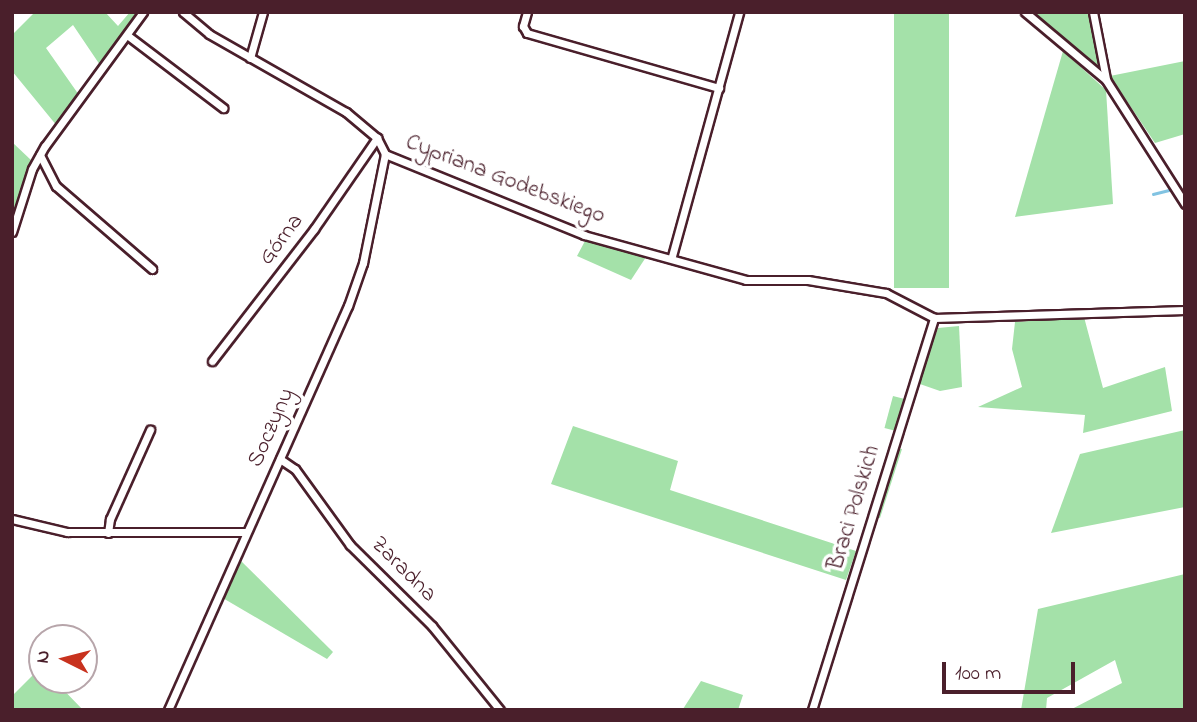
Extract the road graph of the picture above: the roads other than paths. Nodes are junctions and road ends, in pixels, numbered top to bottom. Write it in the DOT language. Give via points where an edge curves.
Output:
graph roads {
  1 [pos="143,12"];
  2 [pos="183,12"];
  3 [pos="263,12"];
  4 [pos="527,12"];
  5 [pos="739,12"];
  6 [pos="1025,12"];
  7 [pos="1093,12"];
  8 [pos="127,35"];
  9 [pos="250,58"];
  10 [pos="1107,80"];
  11 [pos="719,88"];
  12 [pos="223,108"];
  13 [pos="377,138"];
  14 [pos="385,154"];
  15 [pos="40,155"];
  16 [pos="1185,204"];
  17 [pos="12,232"];
  18 [pos="672,256"];
  19 [pos="152,269"];
  20 [pos="1185,310"];
  21 [pos="934,318"];
  22 [pos="212,361"];
  23 [pos="150,430"];
  24 [pos="280,459"];
  25 [pos="12,519"];
  26 [pos="246,532"];
  27 [pos="108,533"];
  28 [pos="168,710"];
  29 [pos="500,710"];
  30 [pos="812,710"];
  1 -- 8 [label="street"];
  2 -- 9 [label="street"];
  3 -- 9 [label="street"];
  4 -- 11 [label="street" via="523,26 527,33"];
  5 -- 11 [label="street"];
  6 -- 10 [label="street"];
  7 -- 10 [label="street"];
  8 -- 12 [label="street"];
  8 -- 15 [label="street"];
  9 -- 13 [label="street" via="337,106"];
  10 -- 16 [label="street"];
  11 -- 18 [label="street"];
  13 -- 14 [label="street"];
  13 -- 22 [label="street, Górna"];
  14 -- 18 [label="street, Cypriana Godebskiego" via="584,235"];
  14 -- 24 [label="street, Soczyny" via="363,263"];
  15 -- 17 [label="street"];
  15 -- 19 [label="street" via="56,186"];
  18 -- 21 [label="street, Cypriana Godebskiego" via="746,280 808,281 877,291"];
  20 -- 21 [label="street, Cypriana Godebskiego"];
  21 -- 30 [label="street, Braci Polskich"];
  23 -- 27 [label="street"];
  24 -- 26 [label="street, Soczyny"];
  24 -- 29 [label="street, Zaradna" via="295,469 350,545 432,626"];
  25 -- 27 [label="street" via="67,532"];
  26 -- 27 [label="street"];
  26 -- 28 [label="street, Soczyny"];
}
